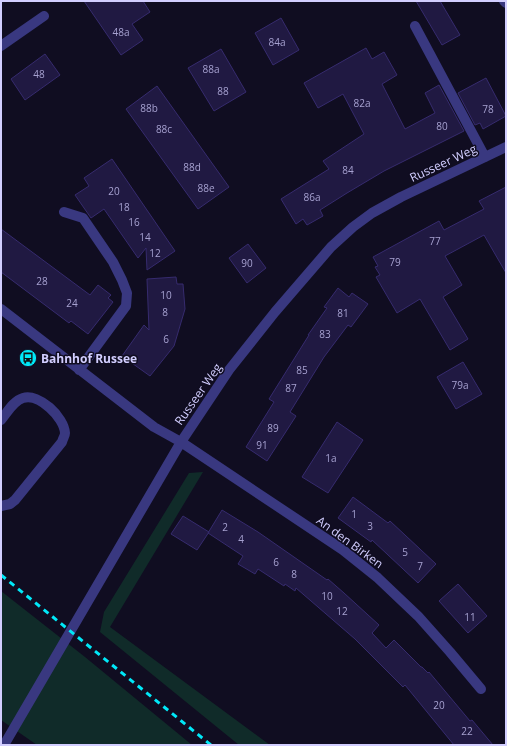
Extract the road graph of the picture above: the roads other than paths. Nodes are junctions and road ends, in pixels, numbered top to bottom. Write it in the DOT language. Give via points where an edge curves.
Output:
graph roads {
  1 [pos="44,16"];
  2 [pos="415,26"];
  3 [pos="1,46"];
  4 [pos="506,147"];
  5 [pos="485,157"];
  6 [pos="64,212"];
  7 [pos="1,309"];
  8 [pos="79,370"];
  9 [pos="1,420"];
  10 [pos="180,442"];
  11 [pos="1,506"];
  12 [pos="481,689"];
  13 [pos="4,745"];
  1 -- 3 [label="street"];
  2 -- 5 [label="street"];
  4 -- 5 [label="street, Russeer Weg"];
  5 -- 10 [label="street, Russeer Weg" via="372,213 331,247 229,370"];
  6 -- 8 [label="street" via="83,218 113,262 127,293 126,306"];
  7 -- 8 [label="street, An den Birken"];
  8 -- 10 [label="street, An den Birken" via="154,427"];
  9 -- 11 [label="street" via="16,402 32,398 48,406 61,420 65,435 15,500"];
  10 -- 12 [label="street, An den Birken" via="343,550 378,578 418,616"];
  10 -- 13 [label="street, Russeer Weg"];
}
